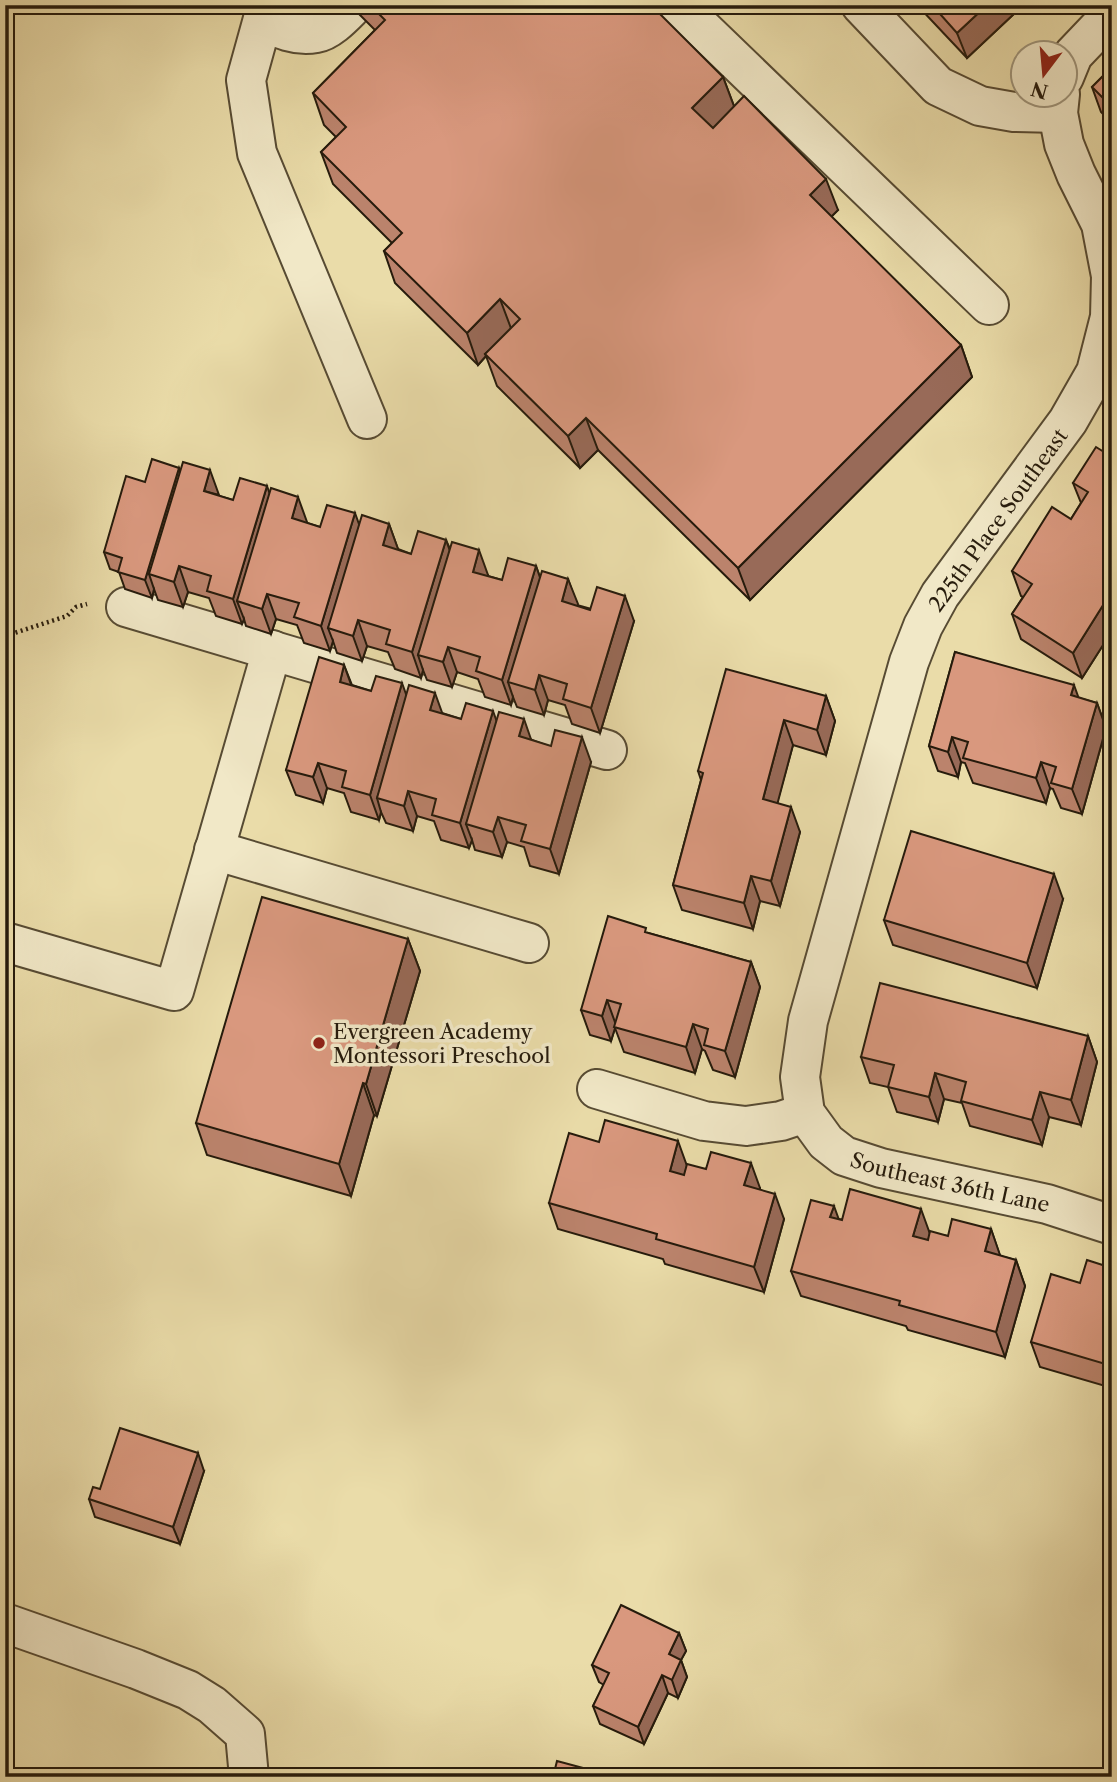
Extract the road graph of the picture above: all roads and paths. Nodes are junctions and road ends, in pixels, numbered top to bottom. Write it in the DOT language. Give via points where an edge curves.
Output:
graph roads {
  1 [pos="678,5"];
  2 [pos="861,5"];
  3 [pos="1106,5"];
  4 [pos="352,7"];
  5 [pos="263,10"];
  6 [pos="1112,13"];
  7 [pos="1078,50"];
  8 [pos="1025,108"];
  9 [pos="1062,108"];
  10 [pos="989,305"];
  11 [pos="367,419"];
  12 [pos="126,607"];
  13 [pos="5,636"];
  14 [pos="272,650"];
  15 [pos="607,750"];
  16 [pos="214,850"];
  17 [pos="5,942"];
  18 [pos="529,943"];
  19 [pos="597,1089"];
  20 [pos="805,1113"];
  21 [pos="1112,1225"];
  22 [pos="5,1623"];
  23 [pos="249,1777"];
  1 -- 10 [label="street"];
  2 -- 8 [label="street" via="938,86 979,106 1014,112"];
  3 -- 6 [label="street"];
  4 -- 5 [label="street" via="318,33 278,27"];
  5 -- 11 [label="street" via="246,80 257,153"];
  6 -- 7 [label="street"];
  9 -- 20 [label="street, 225th Place Southeast" via="1064,144 1101,224 1111,276 1110,317 1096,372 1068,421 923,626 808,1021 800,1077"];
  12 -- 13 [label="path" via="86,604 67,616"];
  12 -- 14 [label="street"];
  14 -- 15 [label="street"];
  14 -- 16 [label="street"];
  16 -- 17 [label="street" via="174,991"];
  16 -- 18 [label="street"];
  19 -- 20 [label="street" via="704,1121 746,1126"];
  20 -- 21 [label="street, Southeast 36th Lane" via="826,1142 844,1156 1046,1204"];
  22 -- 23 [label="street" via="136,1669 212,1705 245,1734"];
}
